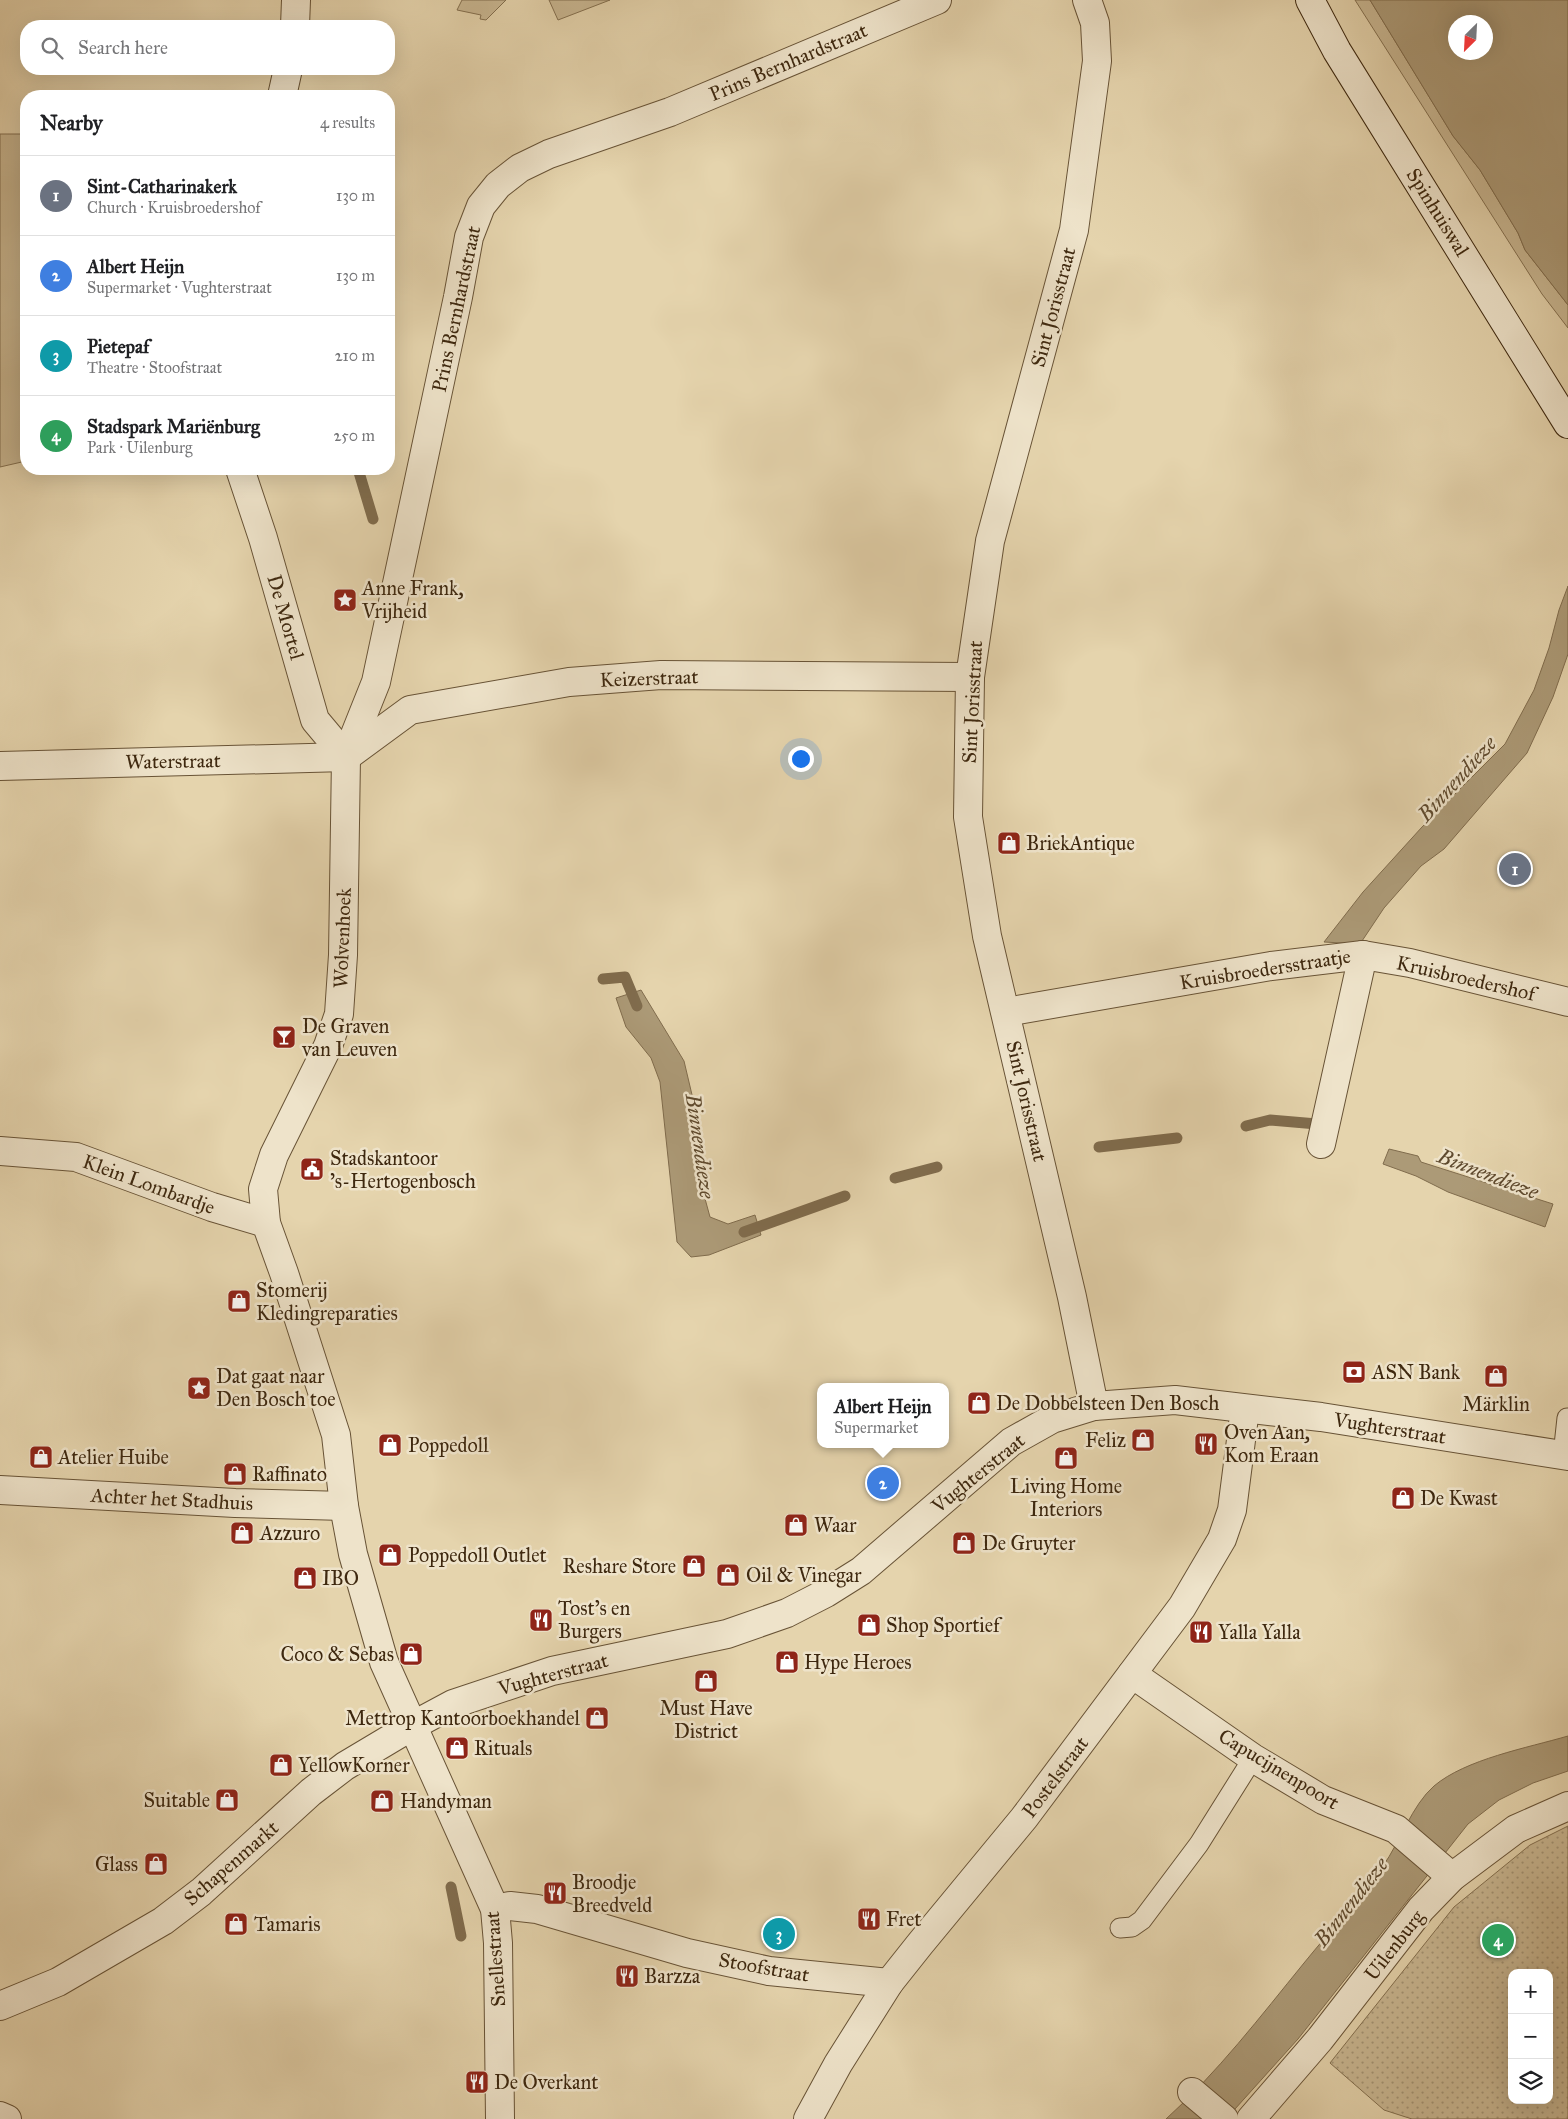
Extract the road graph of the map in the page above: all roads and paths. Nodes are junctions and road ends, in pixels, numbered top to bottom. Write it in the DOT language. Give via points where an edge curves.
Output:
graph roads {
  1 [pos="296,0"];
  2 [pos="1087,0"];
  3 [pos="1310,0"];
  4 [pos="929,2"];
  5 [pos="295,20"];
  6 [pos="287,75"];
  7 [pos="283,90"];
  8 [pos="1568,424"];
  9 [pos="242,475"];
  10 [pos="970,677"];
  11 [pos="346,757"];
  12 [pos="0,766"];
  13 [pos="1363,955"];
  14 [pos="1568,1002"];
  15 [pos="1006,1012"];
  16 [pos="1321,1144"];
  17 [pos="0,1151"];
  18 [pos="266,1223"];
  19 [pos="1094,1406"];
  20 [pos="1245,1408"];
  21 [pos="1566,1418"];
  22 [pos="1565,1456"];
  23 [pos="0,1490"];
  24 [pos="344,1506"];
  25 [pos="1132,1674"];
  26 [pos="452,1704"];
  27 [pos="412,1726"];
  28 [pos="1253,1758"];
  29 [pos="1568,1806"];
  30 [pos="1446,1871"];
  31 [pos="495,1909"];
  32 [pos="1120,1928"];
  33 [pos="890,1983"];
  34 [pos="0,2006"];
  35 [pos="1192,2092"];
  36 [pos="0,2116"];
  37 [pos="7,2119"];
  38 [pos="500,2119"];
  39 [pos="808,2119"];
  40 [pos="1224,2119"];
  41 [pos="1251,2119"];
  1 -- 5 [label="street"];
  2 -- 10 [label="street, Sint Jorisstraat" via="1095,23 1097,61 1074,230 990,542"];
  3 -- 8 [label="street, Spinhuiswal" via="1337,51"];
  4 -- 11 [label="street, Prins Bernhardstraat" via="670,112 531,161 498,184 481,206 469,237 376,682"];
  6 -- 7 [label="street"];
  9 -- 11 [label="street, De Mortel" via="315,720"];
  10 -- 11 [label="street, Keizerstraat" via="661,676 569,682 410,710"];
  10 -- 15 [label="street, Sint Jorisstraat" via="968,816 987,936"];
  11 -- 12 [label="street, Waterstraat"];
  11 -- 18 [label="street, Wolvenhoek" via="339,1014 328,1046 274,1155 263,1189"];
  13 -- 14 [label="street, Kruisbroedershof" via="1410,963"];
  13 -- 15 [label="street, Kruisbroedersstraatje" via="1271,966"];
  13 -- 16 [label="street, Kruisbroedersstraatje"];
  15 -- 19 [label="street, Sint Jorisstraat"];
  17 -- 18 [label="street, Klein Lombardje" via="76,1157 212,1208"];
  18 -- 24 [label="street, Wolvenhoek" via="336,1435"];
  19 -- 20 [label="street, Vughterstraat" via="1175,1400"];
  19 -- 26 [label="street, Vughterstraat" via="1052,1420 1011,1442 861,1571 787,1613 727,1634 552,1671"];
  20 -- 22 [label="street, Vughterstraat"];
  20 -- 25 [label="street, Postelstraat" via="1232,1510 1222,1539 1182,1606"];
  21 -- 22 [label="lane"];
  23 -- 24 [label="street, Achter het Stadhuis"];
  24 -- 27 [label="street, Snellestraat" via="353,1554 384,1662"];
  25 -- 28 [label="street, Capucijnenpoort"];
  25 -- 33 [label="street, Postelstraat" via="1024,1818"];
  26 -- 27 [label="street, Schapenmarkt"];
  27 -- 31 [label="street, Snellestraat"];
  27 -- 34 [label="street, Schapenmarkt" via="345,1766 311,1792 164,1922 58,1982"];
  28 -- 30 [label="street, Capucijnenpoort" via="1323,1800 1396,1829"];
  28 -- 32 [label="lane" via="1199,1844 1142,1920 1132,1927"];
  29 -- 30 [label="street, Uilenburg" via="1516,1829"];
  30 -- 41 [label="street, Uilenburg" via="1421,1909 1320,2038"];
  31 -- 33 [label="street, Stoofstraat" via="510,1906 537,1909 687,1953 769,1971"];
  31 -- 38 [label="street, Snellestraat"];
  33 -- 39 [label="street, Postelstraat" via="838,2064"];
  35 -- 40 [label="street"];
  36 -- 37 [label="street"];
}
